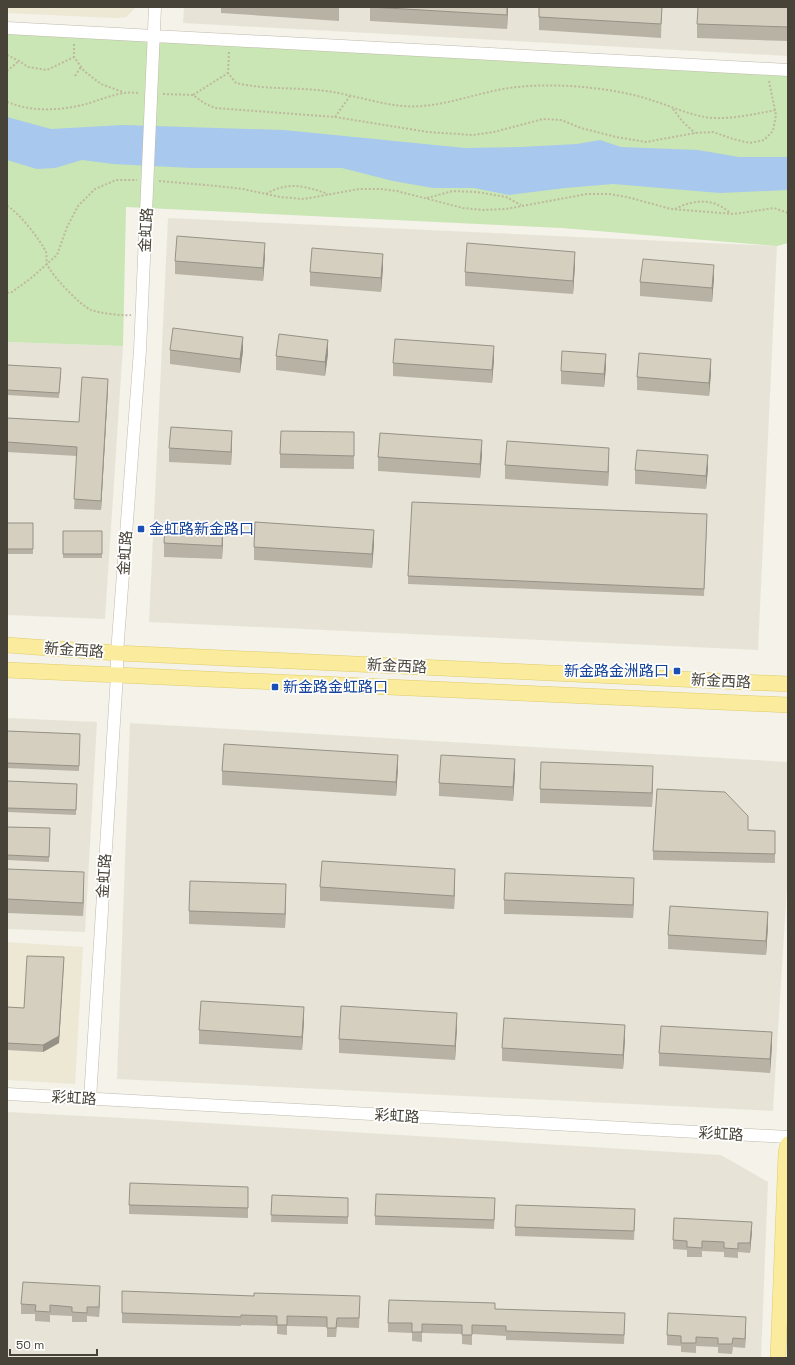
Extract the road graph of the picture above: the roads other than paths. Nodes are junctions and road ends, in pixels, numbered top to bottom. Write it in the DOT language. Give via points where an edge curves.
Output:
graph roads {
  1 [pos="155,7"];
  2 [pos="7,28"];
  3 [pos="154,36"];
  4 [pos="788,70"];
  5 [pos="7,645"];
  6 [pos="117,653"];
  7 [pos="7,670"];
  8 [pos="117,676"];
  9 [pos="788,684"];
  10 [pos="788,705"];
  11 [pos="7,1094"];
  12 [pos="90,1099"];
  13 [pos="788,1137"];
  14 [pos="788,1144"];
  15 [pos="778,1358"];
  1 -- 3 [label="street, 金虹路"];
  2 -- 3 [label="street"];
  3 -- 4 [label="street"];
  3 -- 6 [label="street, 金虹路" via="142,316"];
  5 -- 6 [label="main road, 新金西路"];
  6 -- 8 [label="street, 金虹路"];
  6 -- 9 [label="main road, 新金西路"];
  7 -- 8 [label="main road, 新金西路"];
  8 -- 10 [label="main road, 新金西路"];
  8 -- 12 [label="street, 金虹路"];
  11 -- 12 [label="street, 彩虹路"];
  12 -- 13 [label="street, 彩虹路"];
  14 -- 15 [label="main road"];
}
